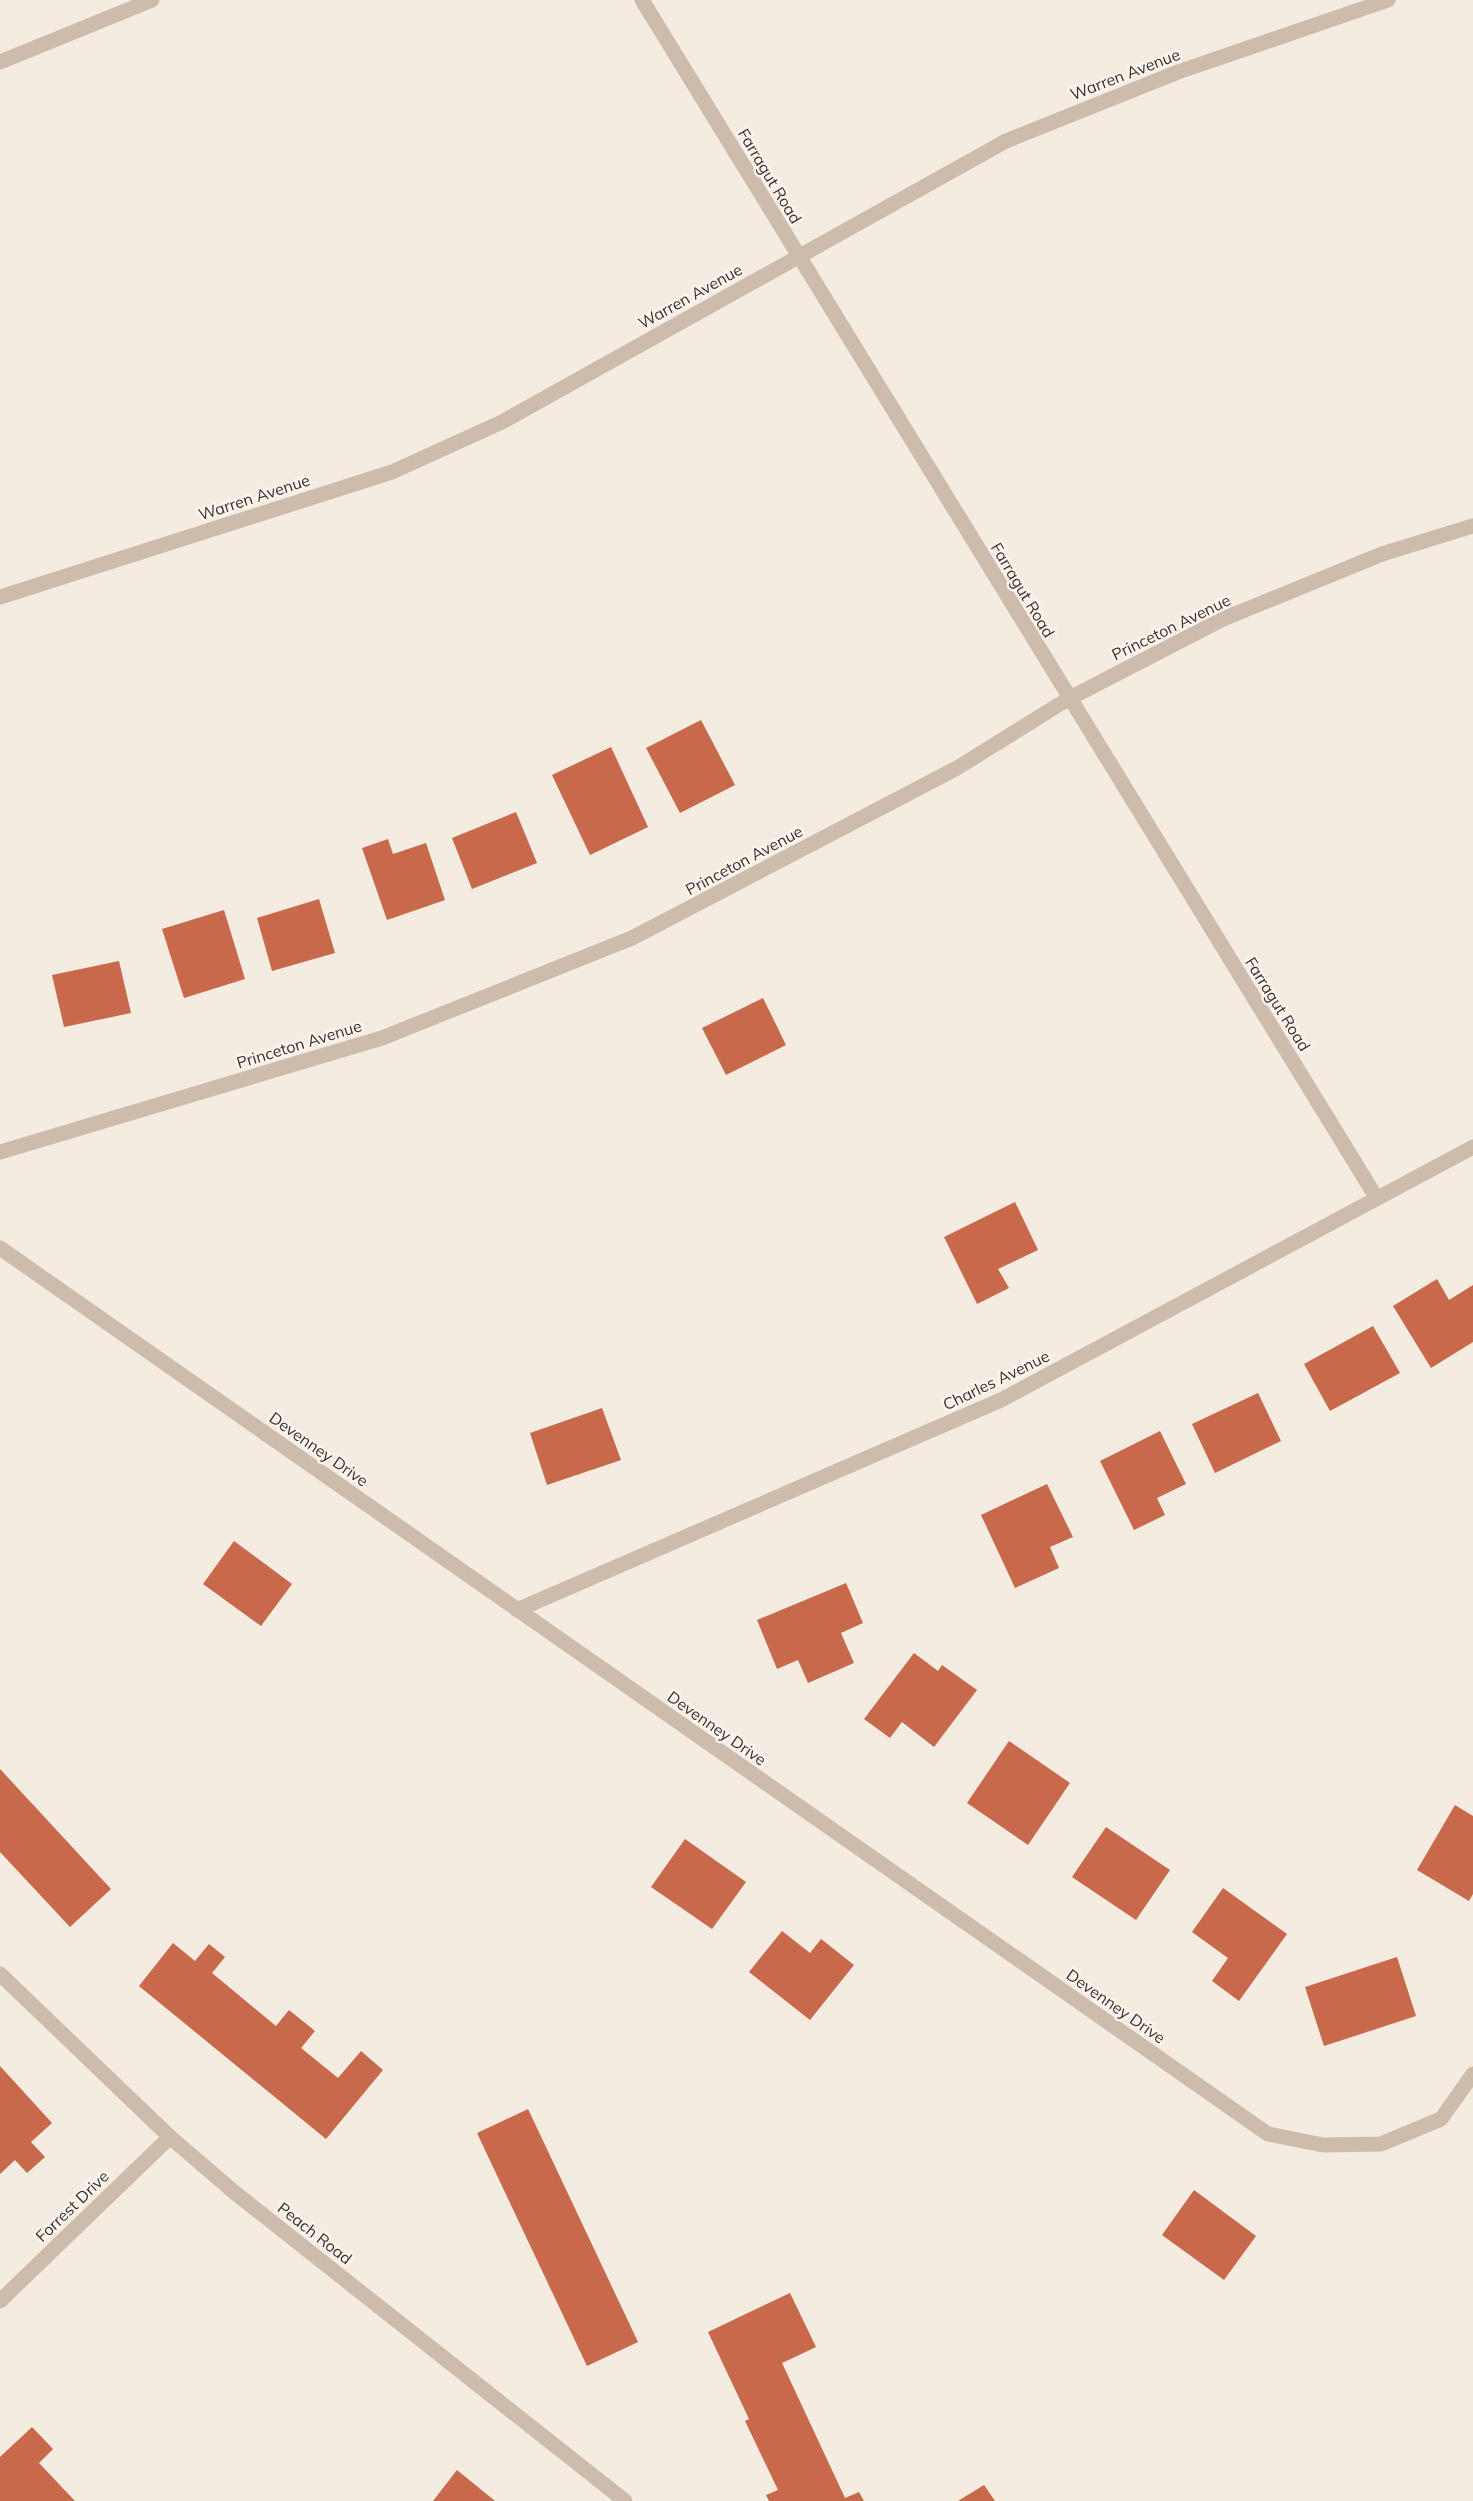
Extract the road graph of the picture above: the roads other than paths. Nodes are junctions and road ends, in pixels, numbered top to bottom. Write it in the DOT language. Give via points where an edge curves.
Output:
graph roads {
  1 [pos="152,0"];
  2 [pos="642,0"];
  3 [pos="1388,0"];
  4 [pos="0,62"];
  5 [pos="797,256"];
  6 [pos="1473,526"];
  7 [pos="0,597"];
  8 [pos="1068,699"];
  9 [pos="1473,1147"];
  10 [pos="0,1152"];
  11 [pos="1376,1197"];
  12 [pos="0,1248"];
  13 [pos="517,1610"];
  14 [pos="0,1974"];
  15 [pos="1473,2074"];
  16 [pos="170,2137"];
  17 [pos="0,2301"];
  18 [pos="625,2501"];
  1 -- 4 [label="street"];
  2 -- 5 [label="street, Farragut Road"];
  3 -- 5 [label="street, Warren Avenue" via="1178,72 1006,141"];
  5 -- 7 [label="street, Warren Avenue" via="502,422 392,472"];
  5 -- 8 [label="street, Farragut Road"];
  6 -- 8 [label="street, Princeton Avenue" via="1382,554 1223,619"];
  8 -- 10 [label="street, Princeton Avenue" via="957,768 632,938 382,1038"];
  8 -- 11 [label="street, Farragut Road"];
  9 -- 11 [label="street, Charles Avenue"];
  11 -- 13 [label="street, Charles Avenue" via="1001,1401"];
  12 -- 13 [label="street, Devenney Drive"];
  13 -- 15 [label="street, Devenney Drive" via="1268,2134 1323,2145 1381,2144 1441,2120"];
  14 -- 16 [label="street, Peach Road"];
  16 -- 17 [label="street, Forrest Drive"];
  16 -- 18 [label="street, Peach Road"];
}
